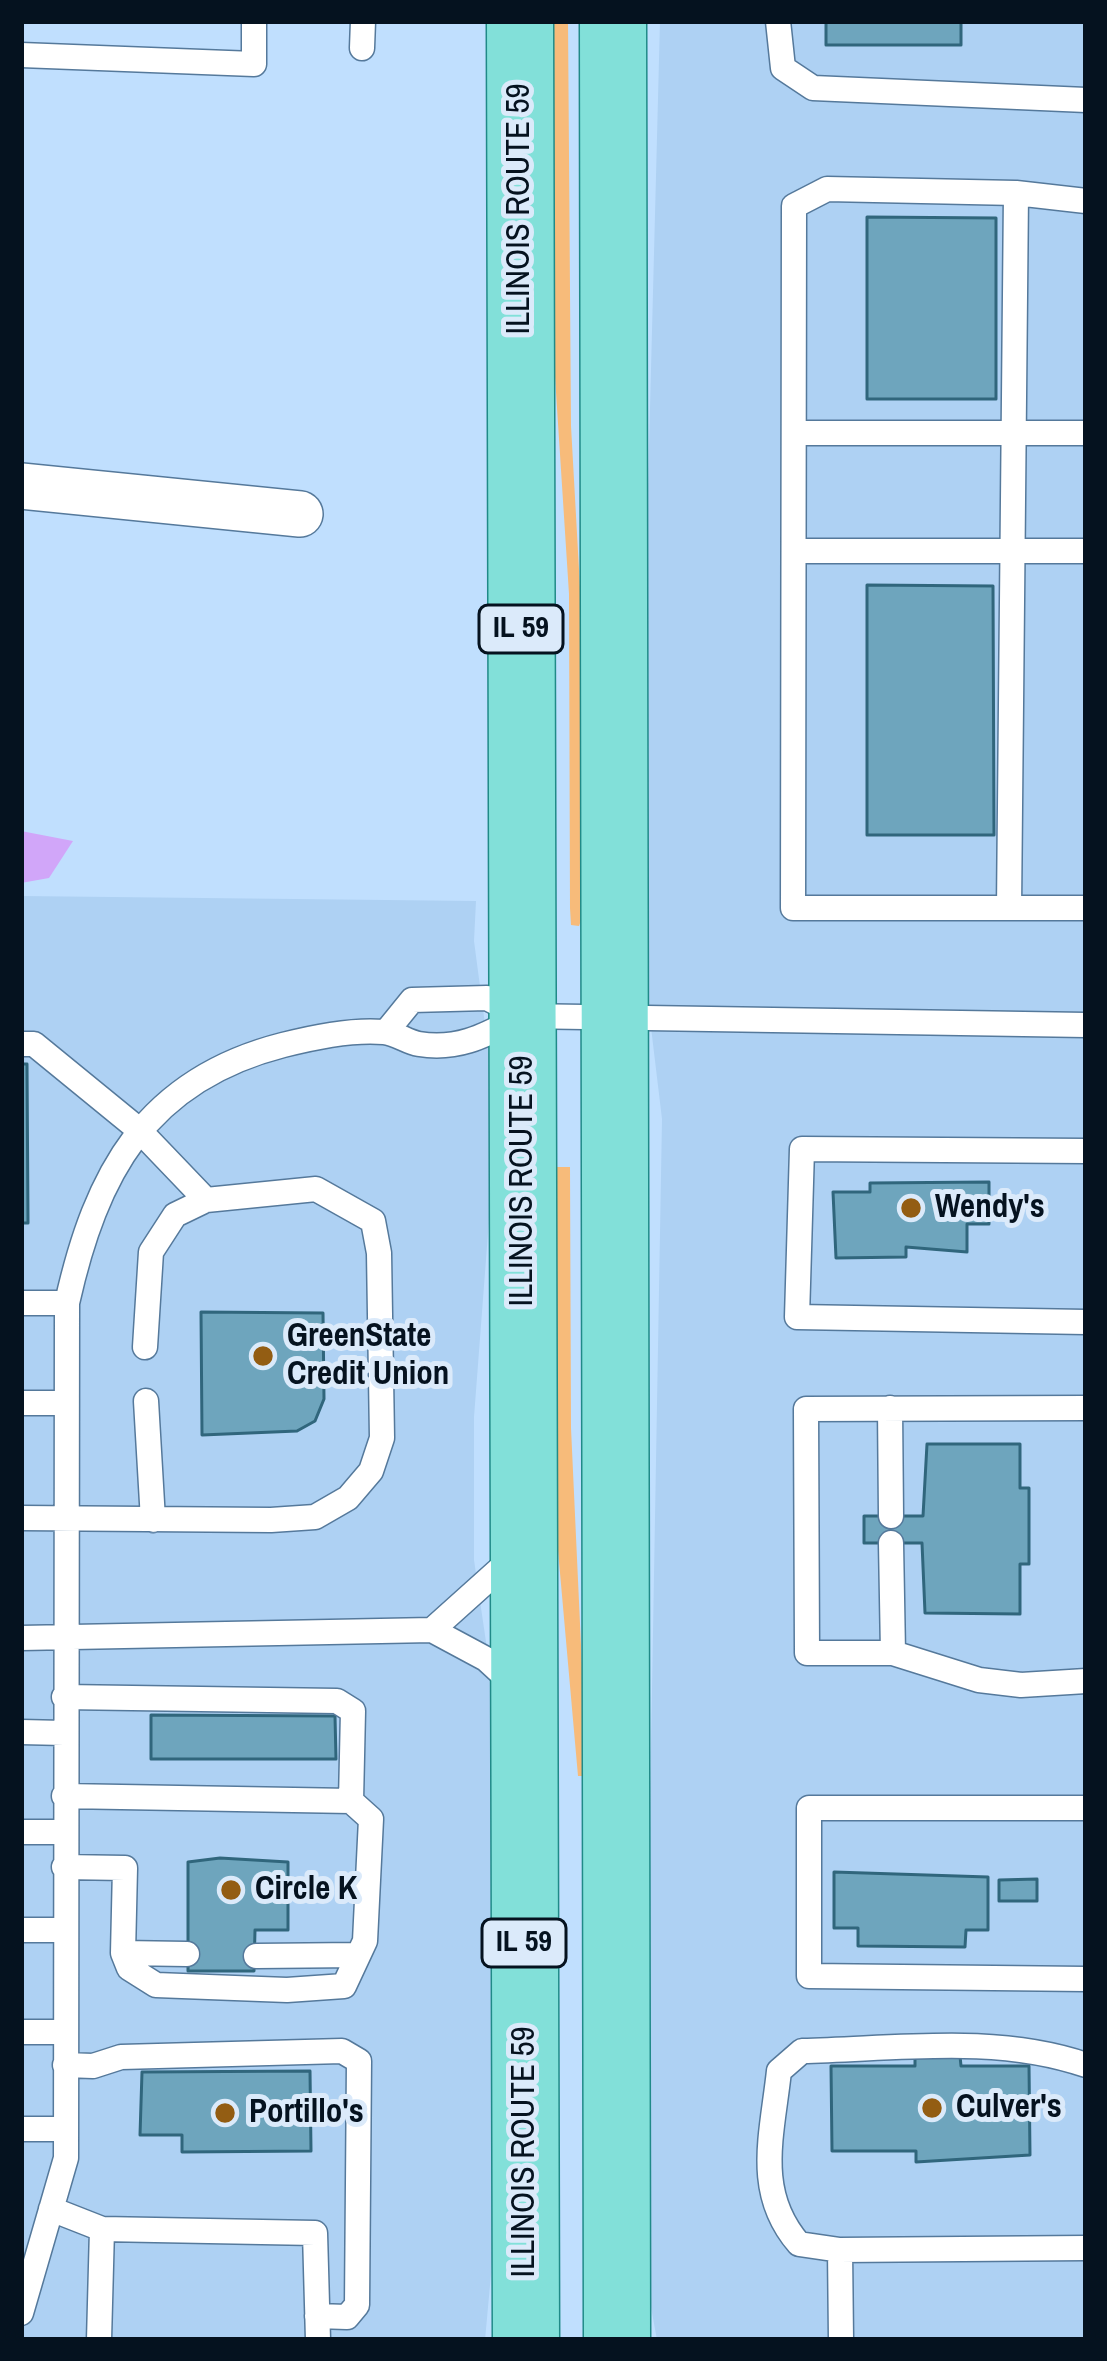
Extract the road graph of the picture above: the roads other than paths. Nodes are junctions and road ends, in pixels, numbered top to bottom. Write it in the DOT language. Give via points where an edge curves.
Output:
graph roads {
  1 [pos="254,21"];
  2 [pos="362,21"];
  3 [pos="520,21"];
  4 [pos="614,21"];
  5 [pos="778,21"];
  6 [pos="362,48"];
  7 [pos="21,55"];
  8 [pos="1086,100"];
  9 [pos="1016,193"];
  10 [pos="1086,202"];
  11 [pos="1014,432"];
  12 [pos="794,433"];
  13 [pos="1086,433"];
  14 [pos="21,485"];
  15 [pos="300,514"];
  16 [pos="794,550"];
  17 [pos="1013,551"];
  18 [pos="1086,551"];
  19 [pos="1009,908"];
  20 [pos="1086,908"];
  21 [pos="521,1016"];
  22 [pos="616,1018"];
  23 [pos="1086,1024"];
  24 [pos="386,1032"];
  25 [pos="21,1044"];
  26 [pos="138,1129"];
  27 [pos="1086,1151"];
  28 [pos="206,1199"];
  29 [pos="21,1303"];
  30 [pos="68,1303"];
  31 [pos="1086,1322"];
  32 [pos="146,1347"];
  33 [pos="146,1401"];
  34 [pos="21,1403"];
  35 [pos="66,1403"];
  36 [pos="890,1408"];
  37 [pos="1086,1408"];
  38 [pos="891,1516"];
  39 [pos="21,1518"];
  40 [pos="65,1519"];
  41 [pos="153,1520"];
  42 [pos="891,1543"];
  43 [pos="524,1545"];
  44 [pos="432,1630"];
  45 [pos="21,1638"];
  46 [pos="64,1639"];
  47 [pos="893,1653"];
  48 [pos="1086,1681"];
  49 [pos="523,1692"];
  50 [pos="64,1697"];
  51 [pos="21,1732"];
  52 [pos="64,1732"];
  53 [pos="64,1796"];
  54 [pos="351,1802"];
  55 [pos="1086,1808"];
  56 [pos="21,1832"];
  57 [pos="64,1832"];
  58 [pos="64,1867"];
  59 [pos="21,1930"];
  60 [pos="65,1930"];
  61 [pos="123,1953"];
  62 [pos="187,1954"];
  63 [pos="358,1955"];
  64 [pos="256,1956"];
  65 [pos="1086,1979"];
  66 [pos="21,2032"];
  67 [pos="65,2032"];
  68 [pos="65,2065"];
  69 [pos="1086,2065"];
  70 [pos="21,2129"];
  71 [pos="65,2129"];
  72 [pos="39,2225"];
  73 [pos="101,2229"];
  74 [pos="1086,2248"];
  75 [pos="840,2250"];
  76 [pos="21,2313"];
  77 [pos="317,2328"];
  78 [pos="99,2340"];
  79 [pos="526,2340"];
  80 [pos="617,2340"];
  81 [pos="841,2340"];
  1 -- 7 [label="lane" via="254,64"];
  2 -- 6 [label="lane"];
  3 -- 21 [label="main road, ILLINOIS ROUTE 59 / IL 59"];
  4 -- 22 [label="main road"];
  5 -- 8 [label="lane" via="783,68 813,88"];
  9 -- 10 [label="lane"];
  9 -- 11 [label="lane"];
  9 -- 12 [label="lane" via="827,189 794,206"];
  11 -- 12 [label="lane"];
  11 -- 13 [label="lane"];
  11 -- 17 [label="lane"];
  12 -- 16 [label="lane"];
  14 -- 15 [label="street"];
  16 -- 17 [label="lane"];
  16 -- 19 [label="lane" via="793,908"];
  17 -- 18 [label="lane"];
  17 -- 19 [label="lane"];
  19 -- 20 [label="lane"];
  21 -- 22 [label="lane"];
  21 -- 24 [label="lane" via="473,1043 418,1044"];
  21 -- 24 [label="lane" via="487,998 412,1000"];
  21 -- 43 [label="main road, ILLINOIS ROUTE 59 / IL 59"];
  22 -- 23 [label="lane"];
  22 -- 80 [label="main road"];
  24 -- 26 [label="lane" via="308,1038 243,1055 188,1085"];
  25 -- 26 [label="lane" via="34,1045"];
  26 -- 28 [label="lane"];
  26 -- 30 [label="lane" via="84,1226"];
  27 -- 31 [label="lane" via="802,1149 797,1317"];
  28 -- 32 [label="lane" via="175,1215 151,1252"];
  28 -- 41 [label="lane" via="316,1189 373,1221 382,1438 348,1498 315,1517"];
  29 -- 30 [label="lane"];
  30 -- 35 [label="lane"];
  33 -- 41 [label="lane"];
  34 -- 35 [label="lane"];
  35 -- 40 [label="lane"];
  36 -- 37 [label="lane"];
  36 -- 38 [label="lane"];
  36 -- 47 [label="lane" via="806,1409 807,1653"];
  39 -- 40 [label="lane"];
  40 -- 41 [label="lane"];
  40 -- 46 [label="lane"];
  42 -- 47 [label="lane"];
  43 -- 44 [label="lane"];
  43 -- 49 [label="main road, ILLINOIS ROUTE 59 / IL 59"];
  44 -- 46 [label="lane"];
  44 -- 49 [label="lane" via="486,1659"];
  45 -- 46 [label="lane"];
  46 -- 50 [label="lane"];
  47 -- 48 [label="lane" via="979,1680"];
  49 -- 79 [label="main road, ILLINOIS ROUTE 59 / IL 59"];
  50 -- 52 [label="lane"];
  50 -- 54 [label="lane" via="337,1701 353,1711"];
  51 -- 52 [label="lane"];
  52 -- 53 [label="lane"];
  53 -- 54 [label="lane"];
  53 -- 57 [label="lane"];
  54 -- 63 [label="lane" via="371,1819"];
  55 -- 65 [label="lane" via="809,1808 809,1976"];
  56 -- 57 [label="lane"];
  57 -- 58 [label="lane"];
  58 -- 60 [label="lane"];
  58 -- 61 [label="lane" via="125,1868"];
  59 -- 60 [label="lane"];
  60 -- 67 [label="lane"];
  61 -- 62 [label="lane"];
  61 -- 63 [label="lane" via="129,1968 156,1985 287,1990 344,1986"];
  63 -- 64 [label="lane"];
  66 -- 67 [label="lane"];
  67 -- 68 [label="lane"];
  68 -- 71 [label="lane"];
  68 -- 77 [label="lane" via="343,2051 359,2061 357,2305"];
  69 -- 75 [label="lane" via="1000,2046 802,2051 779,2071 769,2189 776,2218 799,2244"];
  70 -- 71 [label="lane"];
  71 -- 72 [label="lane" via="66,2158"];
  72 -- 73 [label="lane"];
  72 -- 76 [label="lane"];
  73 -- 77 [label="lane" via="315,2233"];
  73 -- 78 [label="lane"];
  74 -- 75 [label="lane"];
  75 -- 81 [label="lane"];
}
